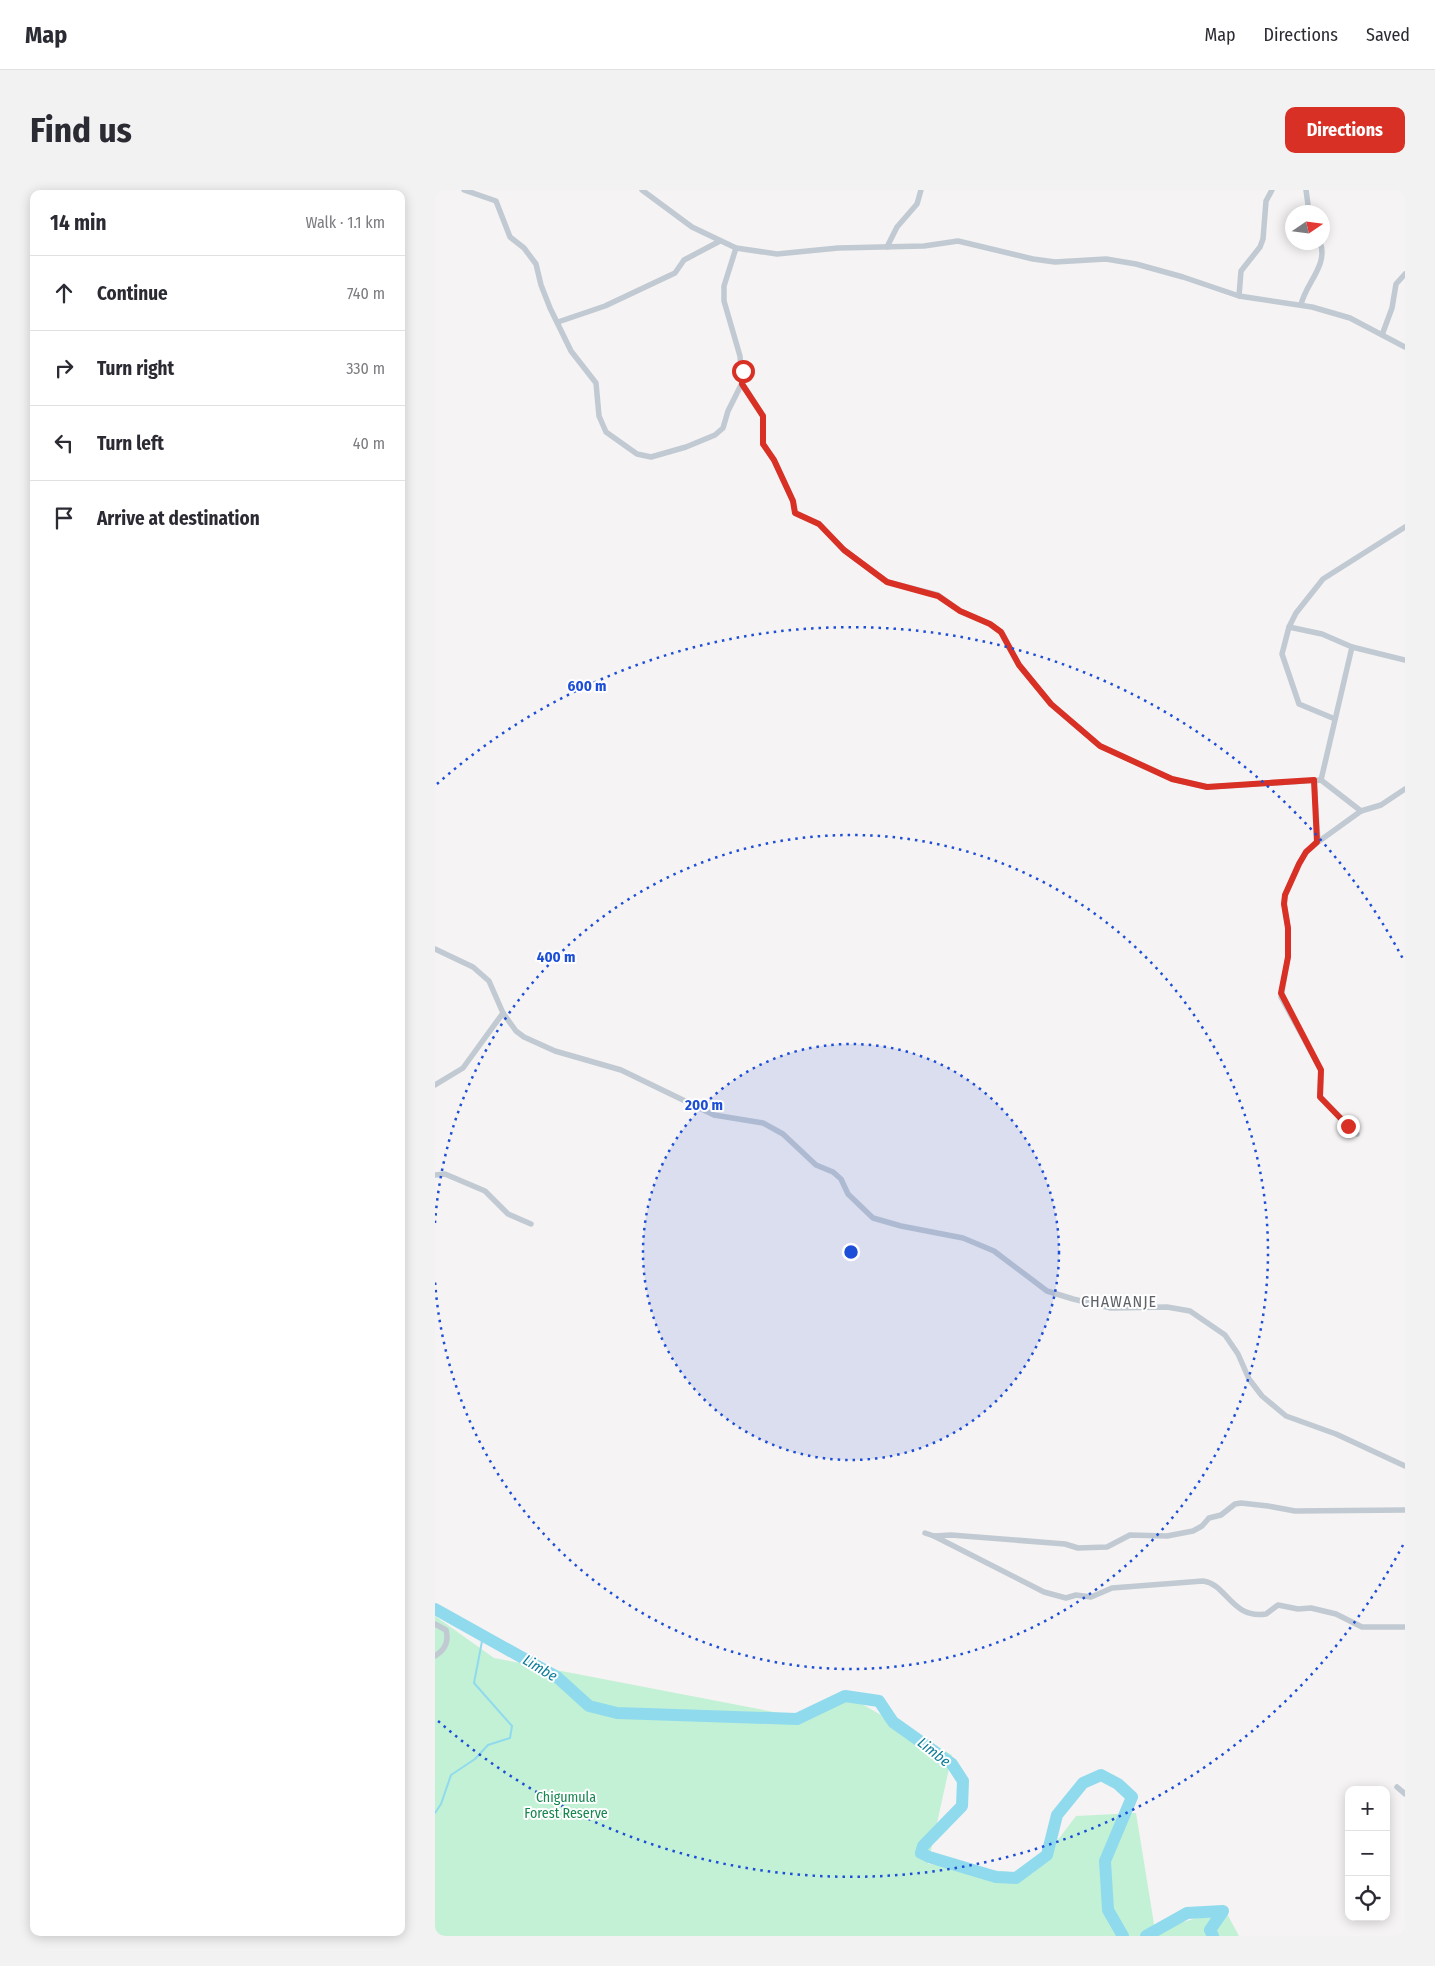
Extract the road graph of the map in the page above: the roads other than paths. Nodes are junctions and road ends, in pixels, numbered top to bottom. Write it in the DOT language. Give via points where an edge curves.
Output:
graph roads {
  1 [pos="463,190"];
  2 [pos="642,190"];
  3 [pos="921,190"];
  4 [pos="1272,190"];
  5 [pos="1306,190"];
  6 [pos="1308,205"];
  7 [pos="720,242"];
  8 [pos="887,247"];
  9 [pos="736,248"];
  10 [pos="1323,250"];
  11 [pos="1405,274"];
  12 [pos="1239,296"];
  13 [pos="1301,304"];
  14 [pos="558,322"];
  15 [pos="1382,335"];
  16 [pos="1405,347"];
  17 [pos="742,384"];
  18 [pos="1405,527"];
  19 [pos="1289,627"];
  20 [pos="1352,647"];
  21 [pos="1405,660"];
  22 [pos="1335,718"];
  23 [pos="1314,780"];
  24 [pos="1321,780"];
  25 [pos="1405,789"];
  26 [pos="1361,811"];
  27 [pos="1317,842"];
  28 [pos="435,948"];
  29 [pos="503,1014"];
  30 [pos="435,1085"];
  31 [pos="1357,1134"];
  32 [pos="435,1175"];
  33 [pos="531,1224"];
  34 [pos="1405,1466"];
  35 [pos="1405,1510"];
  36 [pos="925,1533"];
  37 [pos="934,1536"];
  38 [pos="435,1624"];
  39 [pos="1405,1627"];
  40 [pos="435,1656"];
  41 [pos="1397,1787"];
  42 [pos="1405,1794"];
  1 -- 14 [label="street" via="495,201 510,237 525,248 537,264 541,285"];
  2 -- 7 [label="street" via="692,227"];
  3 -- 8 [label="street" via="917,204 897,227"];
  4 -- 12 [label="street" via="1266,201 1263,239 1241,271"];
  5 -- 6 [label="street"];
  7 -- 9 [label="street"];
  7 -- 14 [label="street" via="684,260 675,273 605,306"];
  8 -- 9 [label="street" via="777,254"];
  8 -- 12 [label="street" via="958,241 1055,262 1106,259 1173,274"];
  9 -- 17 [label="street" via="724,286 724,301 740,356"];
  10 -- 13 [label="street" via="1315,278"];
  11 -- 15 [label="street" via="1396,284"];
  12 -- 13 [label="street"];
  13 -- 15 [label="street" via="1350,318"];
  14 -- 17 [label="street" via="571,351 596,383 599,416 605,432 637,454 651,457 715,435 723,428"];
  15 -- 16 [label="street"];
  17 -- 23 [label="street" via="763,416 763,444 774,460 793,501 795,513 819,524 844,550 887,582 938,596 1001,632 1019,665 1051,704 1100,746 1172,779 1207,787"];
  18 -- 19 [label="street" via="1323,579"];
  19 -- 20 [label="street" via="1321,634"];
  19 -- 22 [label="street" via="1282,654 1299,704"];
  20 -- 21 [label="street"];
  20 -- 22 [label="street"];
  22 -- 24 [label="street"];
  23 -- 24 [label="street"];
  23 -- 27 [label="street"];
  24 -- 26 [label="street"];
  25 -- 26 [label="street" via="1381,805"];
  26 -- 27 [label="street"];
  27 -- 31 [label="street" via="1306,852 1285,895 1288,957 1281,993 1321,1070 1320,1097"];
  28 -- 29 [label="street" via="473,967 489,981"];
  29 -- 30 [label="street" via="463,1068"];
  29 -- 34 [label="street" via="516,1031 555,1051 621,1070 713,1115 763,1123 783,1134 816,1165 841,1179 849,1194 873,1218 963,1238 993,1251 1037,1285 1073,1299 1111,1308 1167,1307 1190,1311 1225,1335 1238,1354 1249,1380 1286,1416 1320,1427"];
  32 -- 33 [label="street" via="445,1174 485,1191 508,1214"];
  35 -- 37 [label="street" via="1295,1511 1241,1503 1209,1518 1193,1530 1167,1536 1130,1535 1107,1547 1078,1548 1065,1544 1059,1546 951,1534"];
  36 -- 37 [label="street"];
  37 -- 39 [label="street" via="1057,1597 1091,1597 1111,1588 1203,1581 1212,1582 1232,1604 1247,1612 1266,1614 1278,1605 1311,1608 1336,1614 1362,1627"];
  38 -- 40 [label="street" via="446,1630 448,1637 441,1653"];
  41 -- 42 [label="street"];
}
